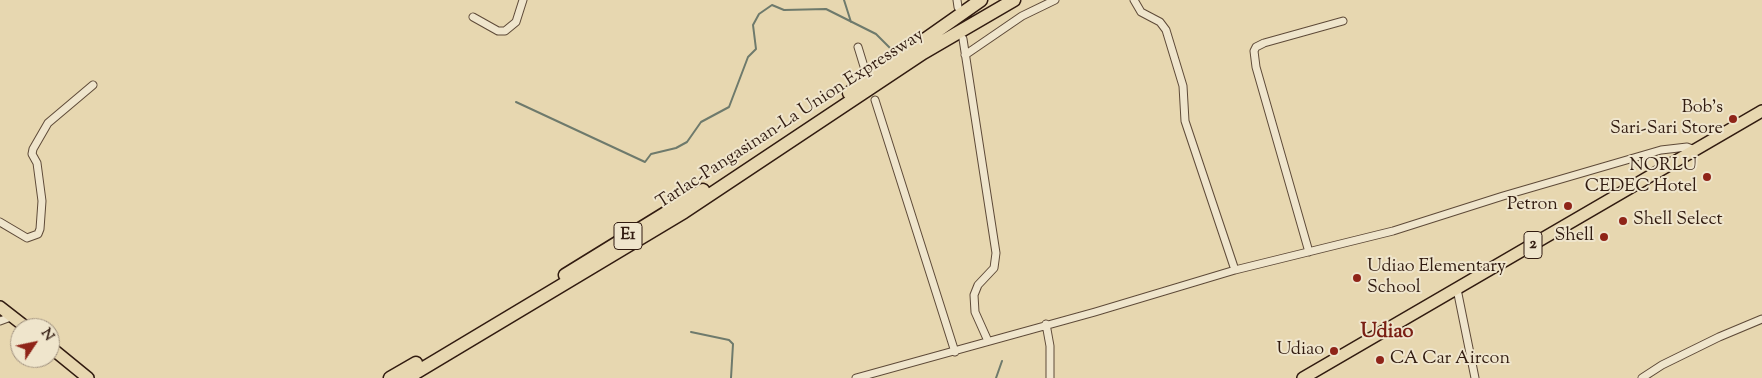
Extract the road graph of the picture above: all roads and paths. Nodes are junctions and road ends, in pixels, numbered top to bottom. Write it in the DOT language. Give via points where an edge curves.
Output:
graph roads {
  1 [pos="523,0"];
  2 [pos="981,0"];
  3 [pos="1014,0"];
  4 [pos="1055,0"];
  5 [pos="1134,0"];
  6 [pos="473,16"];
  7 [pos="1343,21"];
  8 [pos="963,39"];
  9 [pos="858,47"];
  10 [pos="965,55"];
  11 [pos="866,74"];
  12 [pos="93,85"];
  13 [pos="875,100"];
  14 [pos="1762,111"];
  15 [pos="1695,150"];
  16 [pos="0,222"];
  17 [pos="1309,252"];
  18 [pos="1234,270"];
  19 [pos="1457,289"];
  20 [pos="0,307"];
  21 [pos="14,318"];
  22 [pos="1762,319"];
  23 [pos="1046,324"];
  24 [pos="988,341"];
  25 [pos="955,352"];
  26 [pos="60,355"];
  27 [pos="60,361"];
  28 [pos="80,378"];
  29 [pos="88,378"];
  30 [pos="390,378"];
  31 [pos="407,378"];
  32 [pos="856,378"];
  33 [pos="1050,378"];
  34 [pos="1304,378"];
  35 [pos="1475,378"];
  36 [pos="1642,378"];
  1 -- 6 [label="street" via="516,22 505,30 498,31"];
  2 -- 30 [label="highway, Tarlac-Pangasinan-La Union Expressway / E1" via="710,186"];
  3 -- 31 [label="highway, Tarlac-Pangasinan-La Union Expressway / E1" via="923,53 684,212"];
  4 -- 10 [label="street" via="1022,16"];
  5 -- 18 [label="street" via="1141,12 1160,22 1166,30 1183,86 1185,121"];
  7 -- 17 [label="street" via="1264,43 1254,51"];
  8 -- 10 [label="street"];
  9 -- 11 [label="street"];
  10 -- 24 [label="street" via="996,253 994,268 978,285 974,295 975,312"];
  12 -- 16 [label="street" via="48,123 32,151 37,163 42,201 38,234 27,238"];
  13 -- 25 [label="street"];
  14 -- 15 [label="main road, 2"];
  15 -- 17 [label="street" via="1687,147 1661,150 1393,231"];
  15 -- 19 [label="main road, 2"];
  17 -- 18 [label="street"];
  18 -- 23 [label="street"];
  19 -- 34 [label="main road, 2"];
  19 -- 35 [label="street"];
  20 -- 21 [label="main road"];
  22 -- 36 [label="street" via="1711,341"];
  23 -- 24 [label="street"];
  23 -- 33 [label="street"];
  24 -- 25 [label="street"];
  25 -- 32 [label="street"];
  26 -- 29 [label="main road"];
  27 -- 28 [label="main road"];
}
